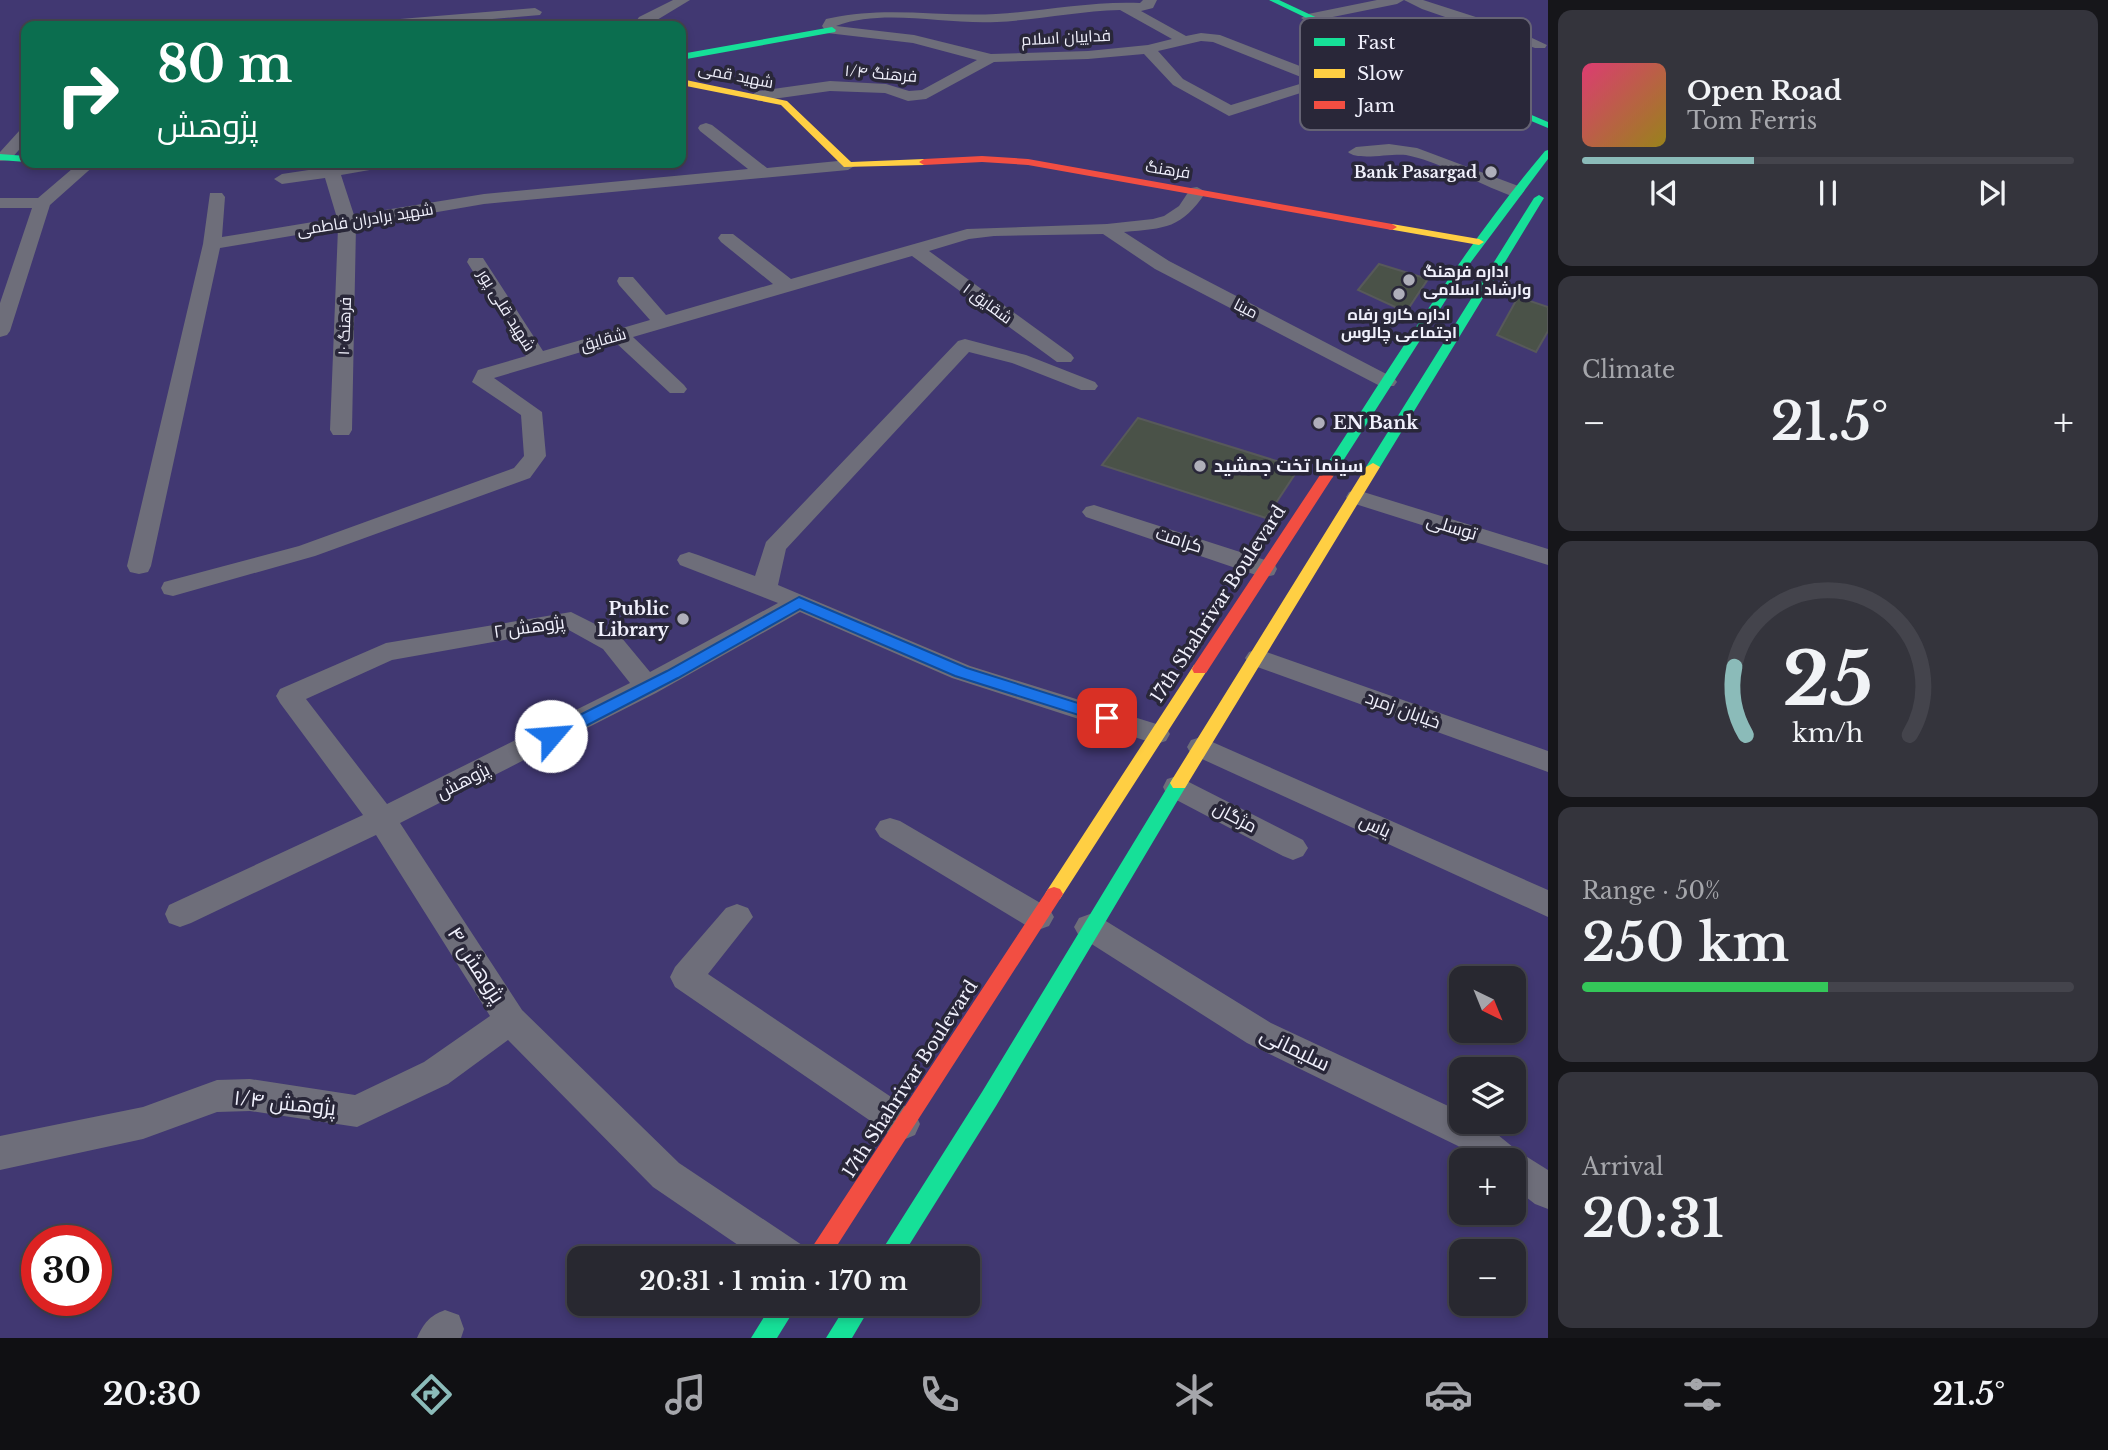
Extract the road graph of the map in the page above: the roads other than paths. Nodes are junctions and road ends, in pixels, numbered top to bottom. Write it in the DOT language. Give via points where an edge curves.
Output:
graph roads {
  1 [pos="683,0"];
  2 [pos="1094,0"];
  3 [pos="1150,0"];
  4 [pos="1273,0"];
  5 [pos="1397,0"];
  6 [pos="1411,0"];
  7 [pos="1120,5"];
  8 [pos="536,8"];
  9 [pos="1308,18"];
  10 [pos="1462,18"];
  11 [pos="418,21"];
  12 [pos="643,21"];
  13 [pos="832,30"];
  14 [pos="1185,41"];
  15 [pos="1531,41"];
  16 [pos="1050,43"];
  17 [pos="1540,45"];
  18 [pos="1147,49"];
  19 [pos="1069,55"];
  20 [pos="686,56"];
  21 [pos="991,58"];
  22 [pos="1300,72"];
  23 [pos="686,83"];
  24 [pos="1300,89"];
  25 [pos="758,96"];
  26 [pos="1531,118"];
  27 [pos="1548,125"];
  28 [pos="706,128"];
  29 [pos="21,138"];
  30 [pos="1356,152"];
  31 [pos="1548,153"];
  32 [pos="2,157"];
  33 [pos="21,159"];
  34 [pos="848,165"];
  35 [pos="84,168"];
  36 [pos="354,168"];
  37 [pos="332,172"];
  38 [pos="763,173"];
  39 [pos="282,179"];
  40 [pos="1548,187"];
  41 [pos="1197,192"];
  42 [pos="1513,194"];
  43 [pos="216,197"];
  44 [pos="0,203"];
  45 [pos="42,203"];
  46 [pos="1535,204"];
  47 [pos="347,223"];
  48 [pos="1107,229"];
  49 [pos="727,238"];
  50 [pos="1479,242"];
  51 [pos="212,244"];
  52 [pos="913,248"];
  53 [pos="476,262"];
  54 [pos="626,281"];
  55 [pos="786,285"];
  56 [pos="661,321"];
  57 [pos="0,331"];
  58 [pos="618,334"];
  59 [pos="537,358"];
  60 [pos="1064,358"];
  61 [pos="1387,382"];
  62 [pos="1088,386"];
  63 [pos="677,388"];
  64 [pos="341,430"];
  65 [pos="1357,497"];
  66 [pos="1094,512"];
  67 [pos="1548,557"];
  68 [pos="689,560"];
  69 [pos="139,566"];
  70 [pos="1265,569"];
  71 [pos="173,588"];
  72 [pos="765,589"];
  73 [pos="799,602"];
  74 [pos="386,652"];
  75 [pos="1258,659"];
  76 [pos="647,686"];
  77 [pos="1156,734"];
  78 [pos="1201,747"];
  79 [pos="1548,762"];
  80 [pos="1177,787"];
  81 [pos="383,821"];
  82 [pos="890,829"];
  83 [pos="1293,848"];
  84 [pos="1548,904"];
  85 [pos="180,914"];
  86 [pos="737,917"];
  87 [pos="1038,917"];
  88 [pos="1090,927"];
  89 [pos="510,1020"];
  90 [pos="903,1124"];
  91 [pos="1489,1148"];
  92 [pos="0,1153"];
  93 [pos="1526,1176"];
  94 [pos="1548,1192"];
  95 [pos="771,1246"];
  96 [pos="824,1246"];
  97 [pos="895,1246"];
  98 [pos="778,1316"];
  99 [pos="852,1316"];
  100 [pos="763,1338"];
  101 [pos="838,1338"];
  1 -- 12 [label="street"];
  2 -- 7 [label="street"];
  3 -- 7 [label="street" via="1140,7"];
  4 -- 9 [label="main road"];
  5 -- 9 [label="street"];
  6 -- 10 [label="street"];
  7 -- 13 [label="street" via="995,18 863,16 831,22"];
  7 -- 14 [label="street"];
  8 -- 11 [label="street"];
  13 -- 20 [label="main road, فداییان اسلام"];
  13 -- 21 [label="street, فداییان اسلام" via="914,39"];
  14 -- 18 [label="street, فداییان اسلام"];
  14 -- 22 [label="street, فداییان اسلام" via="1215,38"];
  15 -- 17 [label="street"];
  16 -- 19 [label="street"];
  18 -- 19 [label="street, فداییان اسلام"];
  18 -- 24 [label="street" via="1178,82 1229,111"];
  19 -- 21 [label="street, فداییان اسلام"];
  21 -- 25 [label="street, فرهنگ ۱/۴" via="926,94 830,86"];
  23 -- 25 [label="main road, شهید قمی"];
  25 -- 34 [label="main road, شهید قمی" via="784,103"];
  26 -- 27 [label="main road"];
  28 -- 38 [label="street"];
  29 -- 32 [label="street"];
  30 -- 42 [label="street" via="1411,151"];
  31 -- 42 [label="main road, 17th Shahrivar Boulevard"];
  32 -- 33 [label="main road"];
  34 -- 38 [label="street, شهید برادران فاطمی"];
  34 -- 41 [label="main road, فرهنگ" via="982,159 1028,162"];
  35 -- 45 [label="street"];
  36 -- 37 [label="street"];
  37 -- 39 [label="street"];
  37 -- 47 [label="street, فرهنگ ۱۰"];
  38 -- 47 [label="street, شهید برادران فاطمی" via="484,199"];
  40 -- 46 [label="main road"];
  41 -- 48 [label="street, شقایق" via="1185,210 1170,220"];
  41 -- 50 [label="main road, فرهنگ"];
  42 -- 46 [label="main road"];
  42 -- 50 [label="main road, 17th Shahrivar Boulevard"];
  43 -- 51 [label="street"];
  44 -- 45 [label="street"];
  45 -- 57 [label="street"];
  46 -- 65 [label="main road"];
  47 -- 51 [label="street, شهید برادران فاطمی"];
  47 -- 64 [label="street, فرهنگ ۱۰"];
  48 -- 52 [label="street, شقایق" via="994,231"];
  48 -- 61 [label="street, مینا" via="1162,265"];
  49 -- 55 [label="street"];
  50 -- 61 [label="main road, 17th Shahrivar Boulevard"];
  51 -- 69 [label="street"];
  52 -- 55 [label="street, شقایق"];
  52 -- 60 [label="street, شقایق ۱"];
  53 -- 59 [label="street, شهید قلی پور"];
  54 -- 56 [label="street"];
  55 -- 56 [label="street, شقایق"];
  56 -- 58 [label="street, شقایق"];
  58 -- 59 [label="street, شقایق"];
  58 -- 63 [label="street"];
  59 -- 71 [label="street, شقایق" via="485,374 482,382 531,412 536,456 522,473 307,551"];
  61 -- 70 [label="main road, 17th Shahrivar Boulevard"];
  62 -- 72 [label="street" via="1019,359 965,345 774,547"];
  65 -- 67 [label="street, توسلی"];
  65 -- 75 [label="main road"];
  66 -- 70 [label="street, کرامت"];
  68 -- 72 [label="street"];
  70 -- 77 [label="main road, 17th Shahrivar Boulevard"];
  72 -- 73 [label="street"];
  73 -- 76 [label="street, پژوهش"];
  73 -- 77 [label="street" via="961,672"];
  74 -- 76 [label="street, پژوهش ۲" via="571,620 612,643"];
  74 -- 81 [label="street, پژوهش ۴" via="289,696"];
  75 -- 78 [label="main road"];
  75 -- 79 [label="street, خیابان زمرد"];
  76 -- 81 [label="street, پژوهش"];
  77 -- 87 [label="main road, 17th Shahrivar Boulevard"];
  78 -- 80 [label="main road"];
  78 -- 84 [label="street, یاس"];
  80 -- 83 [label="street, مژگان"];
  80 -- 88 [label="main road"];
  81 -- 85 [label="street"];
  81 -- 89 [label="street, پژوهش ۴"];
  82 -- 87 [label="street"];
  86 -- 90 [label="street" via="686,977"];
  87 -- 90 [label="main road, 17th Shahrivar Boulevard" via="945,1074"];
  88 -- 91 [label="street, سلیمانی" via="1259,1033 1470,1134"];
  88 -- 97 [label="main road"];
  89 -- 92 [label="street, پژوهش ۱/۴" via="436,1073 357,1111 250,1096 217,1096 143,1123"];
  89 -- 95 [label="street, پژوهش ۴" via="666,1175"];
  90 -- 96 [label="main road, 17th Shahrivar Boulevard"];
  93 -- 94 [label="street"];
  98 -- 100 [label="main road"];
  99 -- 101 [label="main road"];
}
